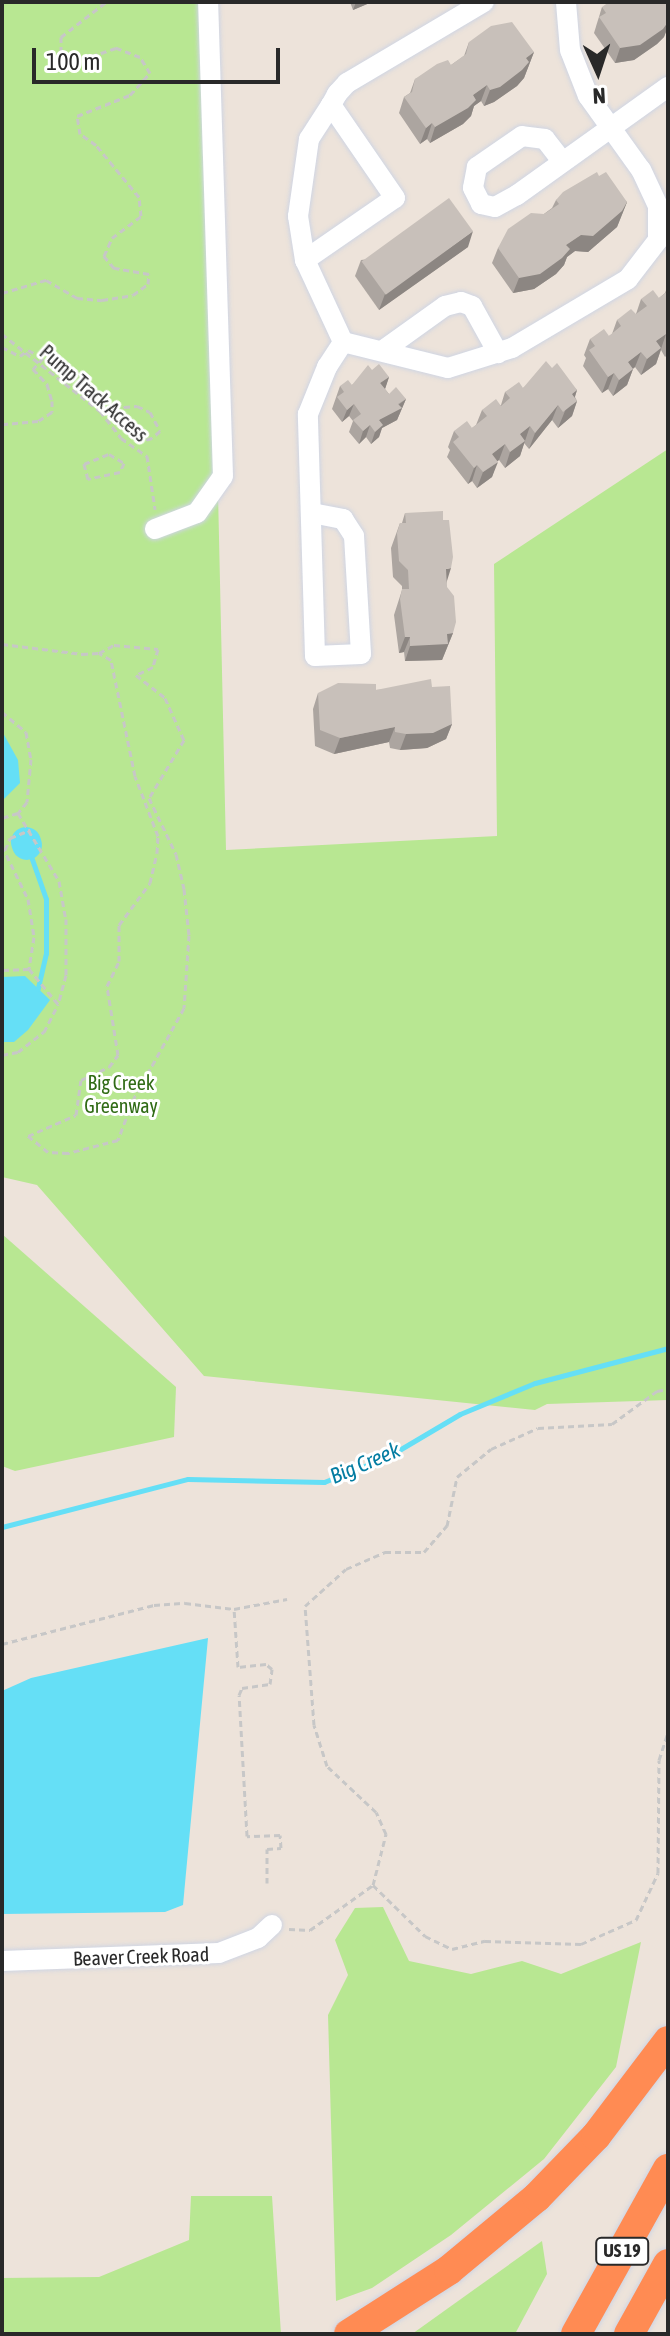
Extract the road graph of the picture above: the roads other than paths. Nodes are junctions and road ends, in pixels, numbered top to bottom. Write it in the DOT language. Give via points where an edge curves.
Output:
graph roads {
  1 [pos="208,2"];
  2 [pos="484,2"];
  3 [pos="566,2"];
  4 [pos="668,87"];
  5 [pos="331,105"];
  6 [pos="607,126"];
  7 [pos="562,161"];
  8 [pos="305,260"];
  9 [pos="343,342"];
  10 [pos="385,349"];
  11 [pos="498,353"];
  12 [pos="312,513"];
  13 [pos="155,529"];
  14 [pos="272,1925"];
  15 [pos="2,1961"];
  16 [pos="668,2041"];
  17 [pos="668,2169"];
  18 [pos="668,2264"];
  19 [pos="349,2334"];
  20 [pos="576,2334"];
  21 [pos="629,2334"];
  1 -- 13 [label="street" via="223,476 197,513"];
  2 -- 5 [label="street" via="347,83"];
  3 -- 6 [label="street" via="570,50"];
  4 -- 6 [label="street"];
  5 -- 8 [label="street" via="309,139 300,177 298,216"];
  5 -- 8 [label="street" via="395,198"];
  6 -- 7 [label="street"];
  6 -- 11 [label="street" via="641,170 658,206 658,240 628,279"];
  8 -- 9 [label="street"];
  9 -- 10 [label="street"];
  9 -- 12 [label="street" via="308,414"];
  10 -- 11 [label="street" via="448,368"];
  10 -- 11 [label="street" via="445,306 461,302 472,306"];
  12 -- 12 [label="street" via="343,519 354,536 361,654 315,656"];
  14 -- 15 [label="street, Beaver Creek Road" via="258,1938 219,1953"];
  16 -- 19 [label="highway" via="596,2136 537,2197 449,2270"];
  17 -- 20 [label="highway, US 19"];
  18 -- 21 [label="highway, US 19"];
}
